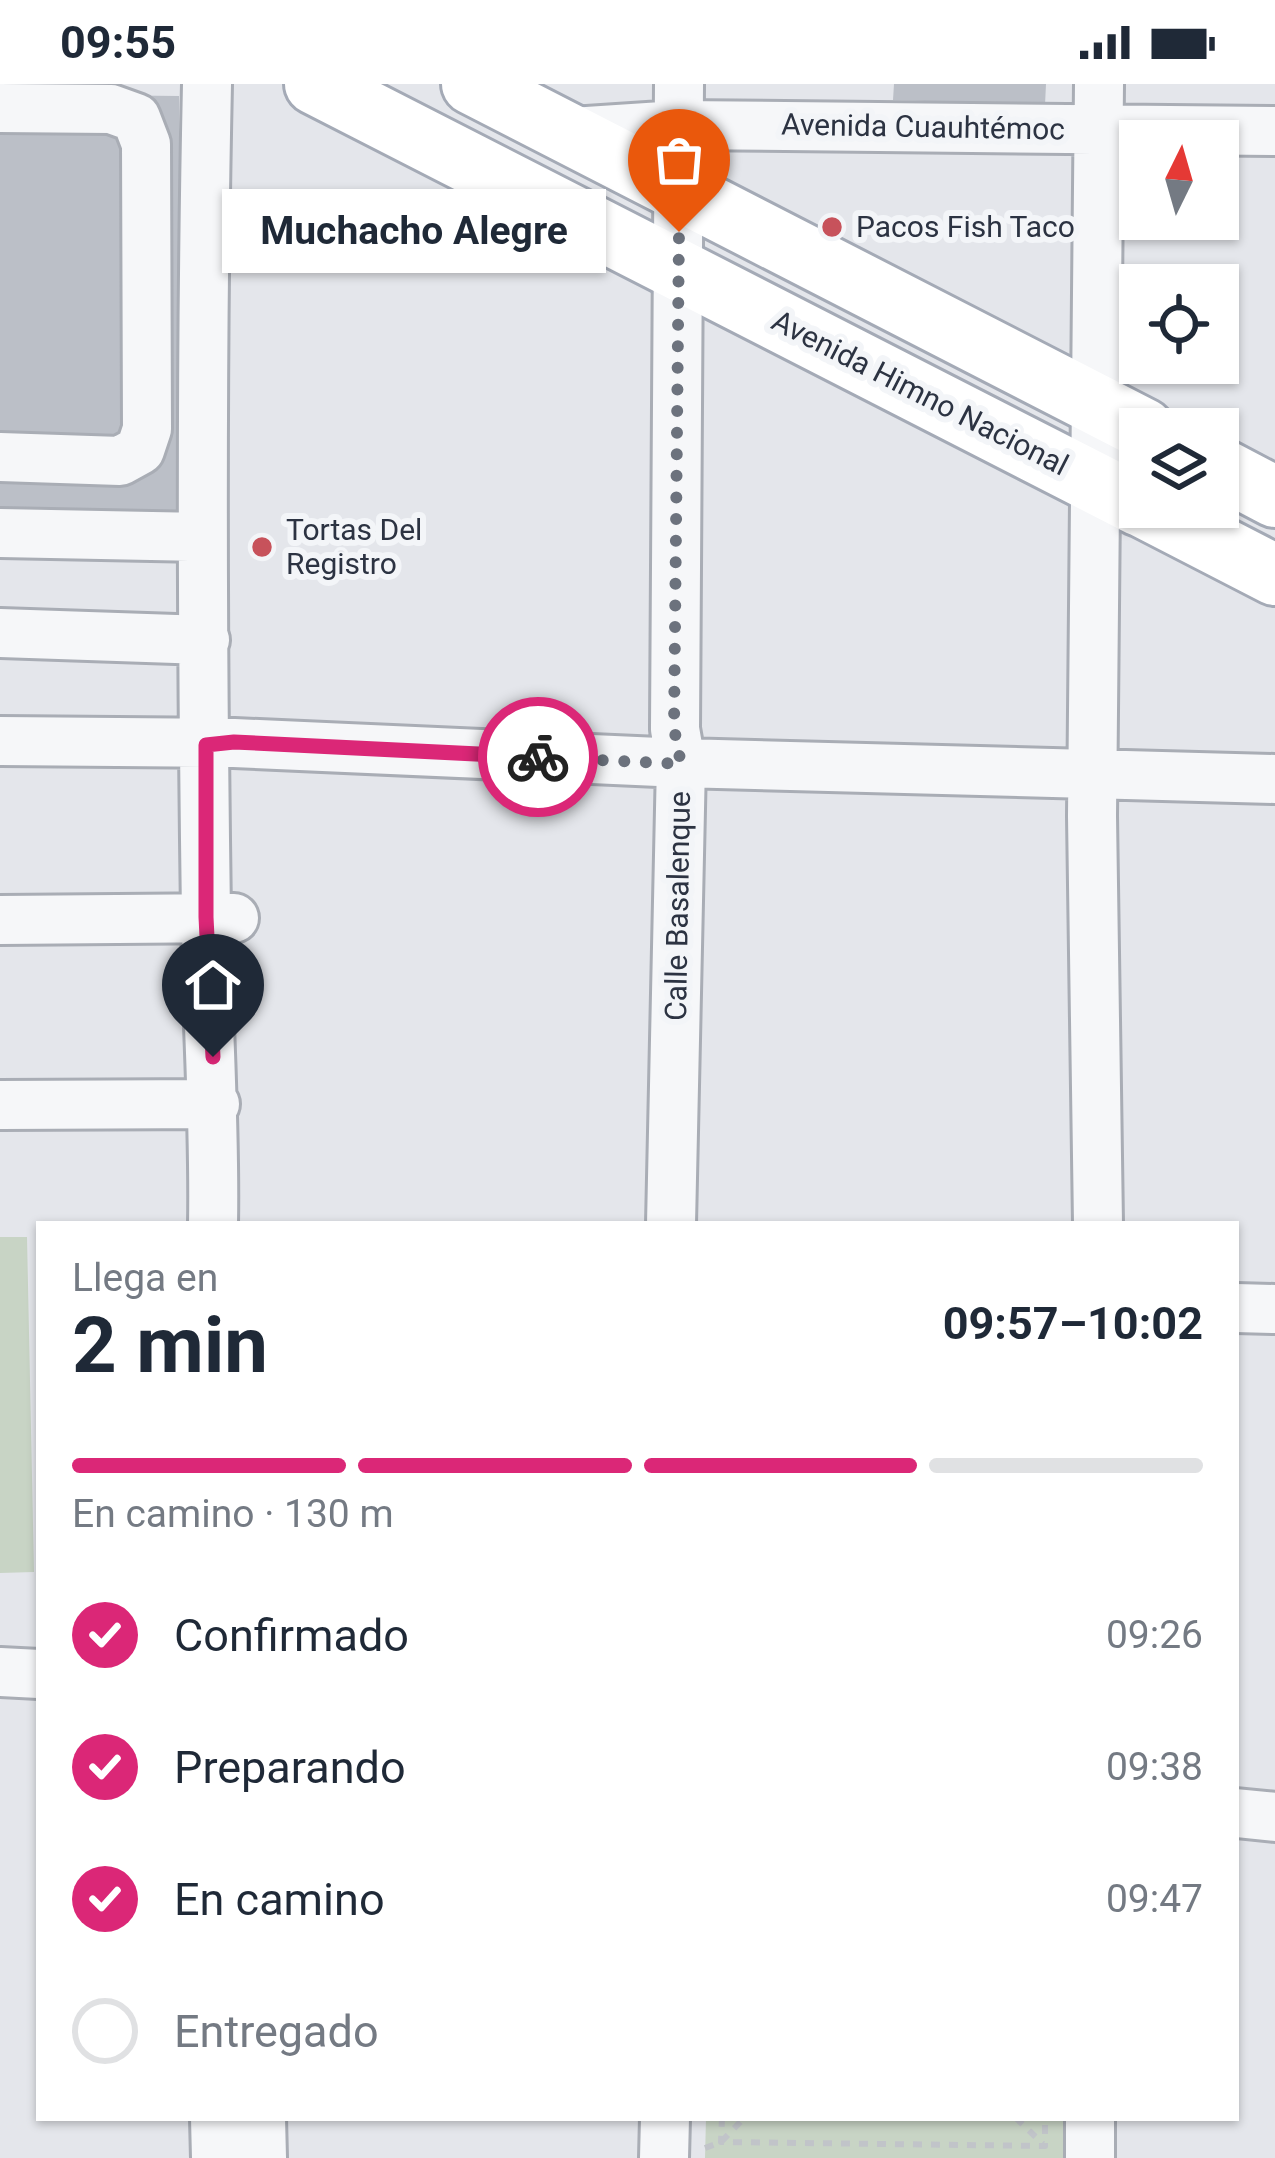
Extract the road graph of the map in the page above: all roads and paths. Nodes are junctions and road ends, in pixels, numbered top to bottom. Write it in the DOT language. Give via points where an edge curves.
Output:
graph roads {
  1 [pos="207,84"];
  2 [pos="225,84"];
  3 [pos="315,84"];
  4 [pos="472,84"];
  5 [pos="678,105"];
  6 [pos="1100,106"];
  7 [pos="0,108"];
  8 [pos="1275,131"];
  9 [pos="572,132"];
  10 [pos="679,192"];
  11 [pos="679,272"];
  12 [pos="146,277"];
  13 [pos="216,277"];
  14 [pos="1120,408"];
  15 [pos="1119,416"];
  16 [pos="220,443"];
  17 [pos="0,457"];
  18 [pos="1239,478"];
  19 [pos="1119,495"];
  20 [pos="1275,496"];
  21 [pos="1123,528"];
  22 [pos="1183,528"];
  23 [pos="0,533"];
  24 [pos="202,536"];
  25 [pos="1275,575"];
  26 [pos="0,633"];
  27 [pos="205,640"];
  28 [pos="0,741"];
  29 [pos="220,744"];
  30 [pos="681,764"];
  31 [pos="1092,776"];
  32 [pos="1275,779"];
  33 [pos="220,918"];
  34 [pos="0,920"];
  35 [pos="215,1104"];
  36 [pos="0,1105"];
  37 [pos="213,1221"];
  38 [pos="238,1221"];
  39 [pos="671,1221"];
  40 [pos="1098,1221"];
  41 [pos="1239,1308"];
  42 [pos="1275,1310"];
  43 [pos="0,1672"];
  44 [pos="36,1674"];
  45 [pos="1239,1813"];
  46 [pos="1275,1817"];
  47 [pos="215,2121"];
  48 [pos="261,2121"];
  49 [pos="665,2121"];
  50 [pos="722,2121"];
  51 [pos="741,2121"];
  52 [pos="1021,2121"];
  53 [pos="1048,2121"];
  54 [pos="1088,2121"];
  55 [pos="721,2142"];
  56 [pos="1068,2152"];
  57 [pos="216,2158"];
  58 [pos="262,2158"];
  59 [pos="664,2158"];
  1 -- 13 [label="street"];
  2 -- 13 [label="street"];
  3 -- 11 [label="main road, Avenida Himno Nacional"];
  4 -- 9 [label="main road"];
  5 -- 6 [label="street, Avenida Cuauhtémoc"];
  5 -- 9 [label="street, Avenida Cuauhtémoc"];
  5 -- 10 [label="street, Calle Basalenque"];
  6 -- 8 [label="street, Avenida Cuauhtémoc"];
  6 -- 14 [label="street"];
  7 -- 12 [label="street" via="111,109 136,118 146,144"];
  9 -- 10 [label="main road"];
  10 -- 11 [label="street, Calle Basalenque"];
  10 -- 15 [label="main road"];
  11 -- 19 [label="main road, Avenida Himno Nacional"];
  11 -- 30 [label="street, Calle Basalenque" via="674,728"];
  12 -- 13 [label="street"];
  12 -- 17 [label="street" via="147,429 140,450 119,460"];
  13 -- 16 [label="street"];
  16 -- 24 [label="street"];
  16 -- 29 [label="street"];
  18 -- 20 [label="main road"];
  21 -- 31 [label="street"];
  22 -- 25 [label="main road, Avenida Himno Nacional"];
  23 -- 24 [label="street"];
  24 -- 27 [label="street"];
  26 -- 27 [label="street"];
  27 -- 29 [label="street"];
  28 -- 29 [label="street"];
  29 -- 30 [label="street"];
  29 -- 33 [label="street"];
  30 -- 31 [label="street"];
  30 -- 39 [label="street, Calle Basalenque"];
  31 -- 32 [label="street"];
  31 -- 40 [label="street"];
  33 -- 34 [label="street"];
  33 -- 35 [label="street"];
  33 -- 38 [label="street"];
  35 -- 36 [label="street"];
  35 -- 37 [label="street"];
  41 -- 42 [label="street"];
  43 -- 44 [label="street"];
  45 -- 46 [label="street"];
  47 -- 57 [label="street"];
  48 -- 58 [label="street"];
  49 -- 59 [label="street"];
  50 -- 55 [label="path"];
  51 -- 55 [label="path"];
  52 -- 56 [label="path"];
  53 -- 56 [label="path"];
  54 -- 56 [label="street"];
  55 -- 56 [label="path"];
}
